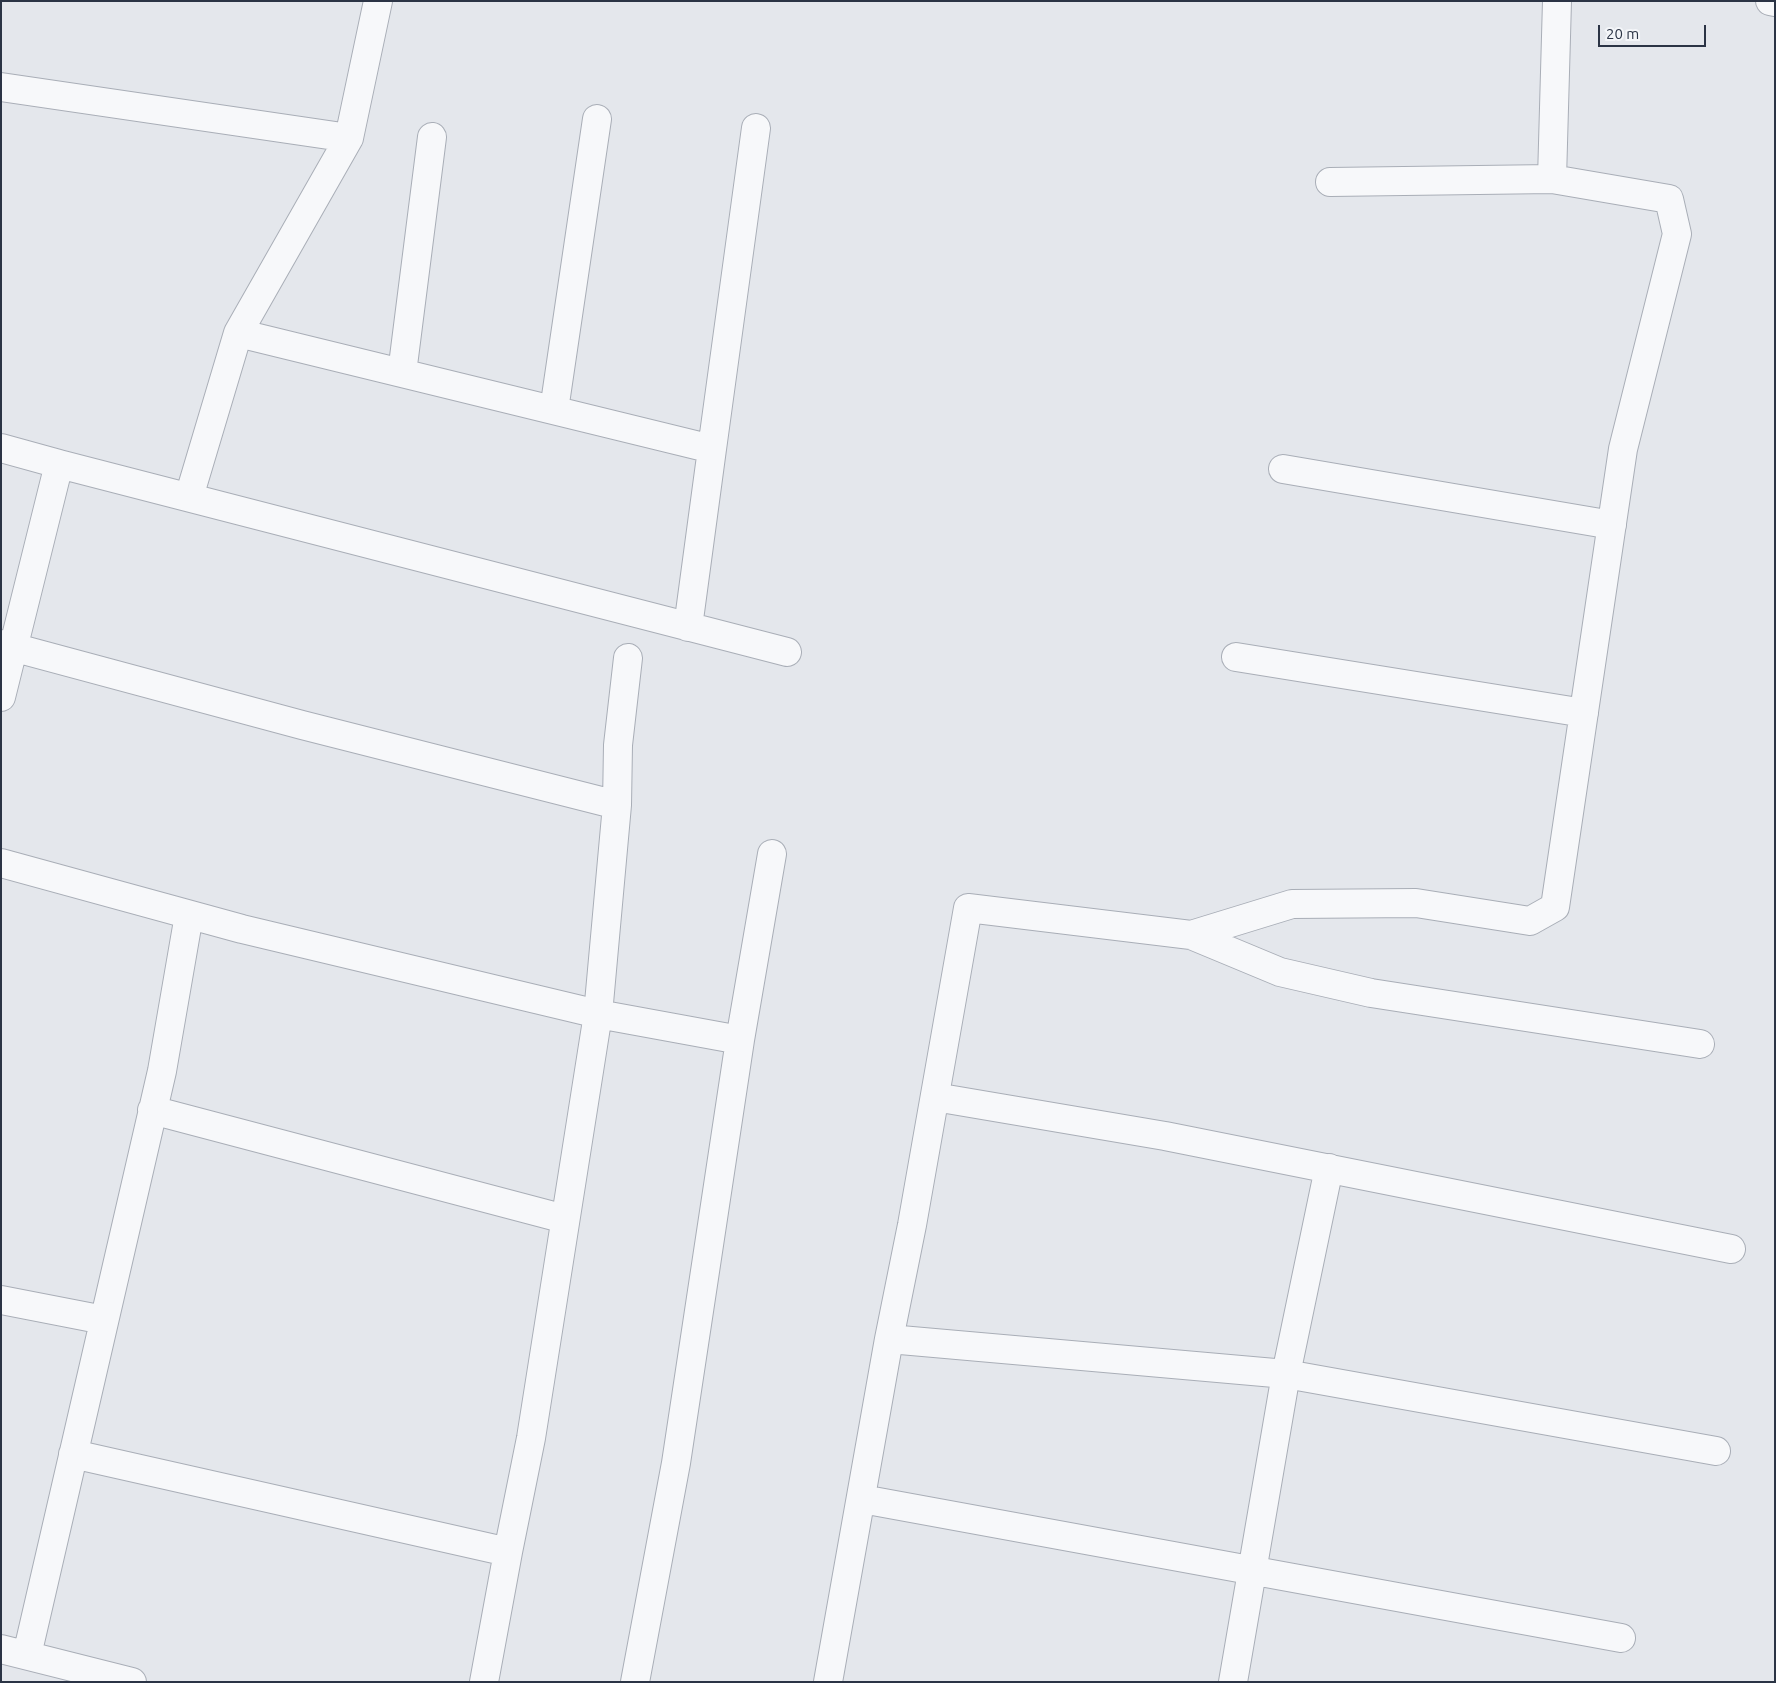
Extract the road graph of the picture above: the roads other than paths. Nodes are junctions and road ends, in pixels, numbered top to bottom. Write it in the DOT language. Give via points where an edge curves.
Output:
graph roads {
  1 [pos="378,1"];
  2 [pos="1557,1"];
  3 [pos="1770,1"];
  4 [pos="1775,2"];
  5 [pos="1,87"];
  6 [pos="597,120"];
  7 [pos="756,128"];
  8 [pos="349,138"];
  9 [pos="432,138"];
  10 [pos="1552,179"];
  11 [pos="1330,182"];
  12 [pos="238,333"];
  13 [pos="402,373"];
  14 [pos="554,410"];
  15 [pos="1,448"];
  16 [pos="712,449"];
  17 [pos="59,464"];
  18 [pos="1283,469"];
  19 [pos="189,497"];
  20 [pos="1612,525"];
  21 [pos="688,627"];
  22 [pos="7,646"];
  23 [pos="786,652"];
  24 [pos="1236,657"];
  25 [pos="628,658"];
  26 [pos="1,697"];
  27 [pos="1584,713"];
  28 [pos="617,805"];
  29 [pos="772,854"];
  30 [pos="1,863"];
  31 [pos="189,915"];
  32 [pos="1191,935"];
  33 [pos="598,1014"];
  34 [pos="740,1040"];
  35 [pos="1700,1044"];
  36 [pos="935,1097"];
  37 [pos="152,1110"];
  38 [pos="1329,1168"];
  39 [pos="565,1219"];
  40 [pos="1732,1249"];
  41 [pos="1,1300"];
  42 [pos="104,1320"];
  43 [pos="889,1339"];
  44 [pos="1286,1374"];
  45 [pos="1716,1450"];
  46 [pos="74,1454"];
  47 [pos="862,1499"];
  48 [pos="508,1552"];
  49 [pos="1253,1570"];
  50 [pos="1621,1638"];
  51 [pos="1,1649"];
  52 [pos="27,1655"];
  53 [pos="132,1682"];
  54 [pos="484,1682"];
  55 [pos="635,1682"];
  56 [pos="828,1682"];
  57 [pos="1233,1682"];
  1 -- 8 [label="street"];
  2 -- 10 [label="street"];
  3 -- 4 [label="street"];
  5 -- 8 [label="street"];
  6 -- 14 [label="street"];
  7 -- 16 [label="street"];
  8 -- 12 [label="street"];
  9 -- 13 [label="street"];
  10 -- 11 [label="street"];
  10 -- 20 [label="street" via="1668,199 1677,234 1624,449"];
  12 -- 13 [label="street"];
  12 -- 19 [label="street"];
  13 -- 14 [label="street"];
  14 -- 16 [label="street"];
  15 -- 17 [label="street"];
  16 -- 21 [label="street"];
  17 -- 19 [label="street"];
  17 -- 22 [label="street"];
  18 -- 20 [label="street"];
  19 -- 21 [label="street"];
  20 -- 27 [label="street"];
  21 -- 23 [label="street"];
  22 -- 26 [label="street"];
  22 -- 28 [label="street"];
  24 -- 27 [label="street"];
  25 -- 28 [label="street" via="618,745"];
  27 -- 32 [label="street" via="1555,907 1530,921 1416,903 1292,904"];
  28 -- 33 [label="street"];
  29 -- 34 [label="street"];
  30 -- 31 [label="street"];
  31 -- 33 [label="street"];
  31 -- 37 [label="street" via="162,1071"];
  32 -- 35 [label="street" via="1280,972 1371,994"];
  32 -- 36 [label="street" via="968,908"];
  33 -- 34 [label="street"];
  33 -- 39 [label="street"];
  34 -- 55 [label="street" via="676,1463"];
  36 -- 38 [label="street" via="1166,1136"];
  36 -- 43 [label="street"];
  37 -- 39 [label="street"];
  37 -- 42 [label="street"];
  38 -- 40 [label="street"];
  38 -- 44 [label="street"];
  39 -- 48 [label="street" via="531,1438"];
  41 -- 42 [label="street"];
  42 -- 46 [label="street"];
  43 -- 44 [label="street"];
  43 -- 47 [label="street"];
  44 -- 45 [label="street"];
  44 -- 49 [label="street"];
  46 -- 48 [label="street"];
  46 -- 52 [label="street"];
  47 -- 49 [label="street"];
  47 -- 56 [label="street"];
  48 -- 54 [label="street"];
  49 -- 50 [label="street"];
  49 -- 57 [label="street"];
  51 -- 52 [label="street"];
  52 -- 53 [label="street"];
}
